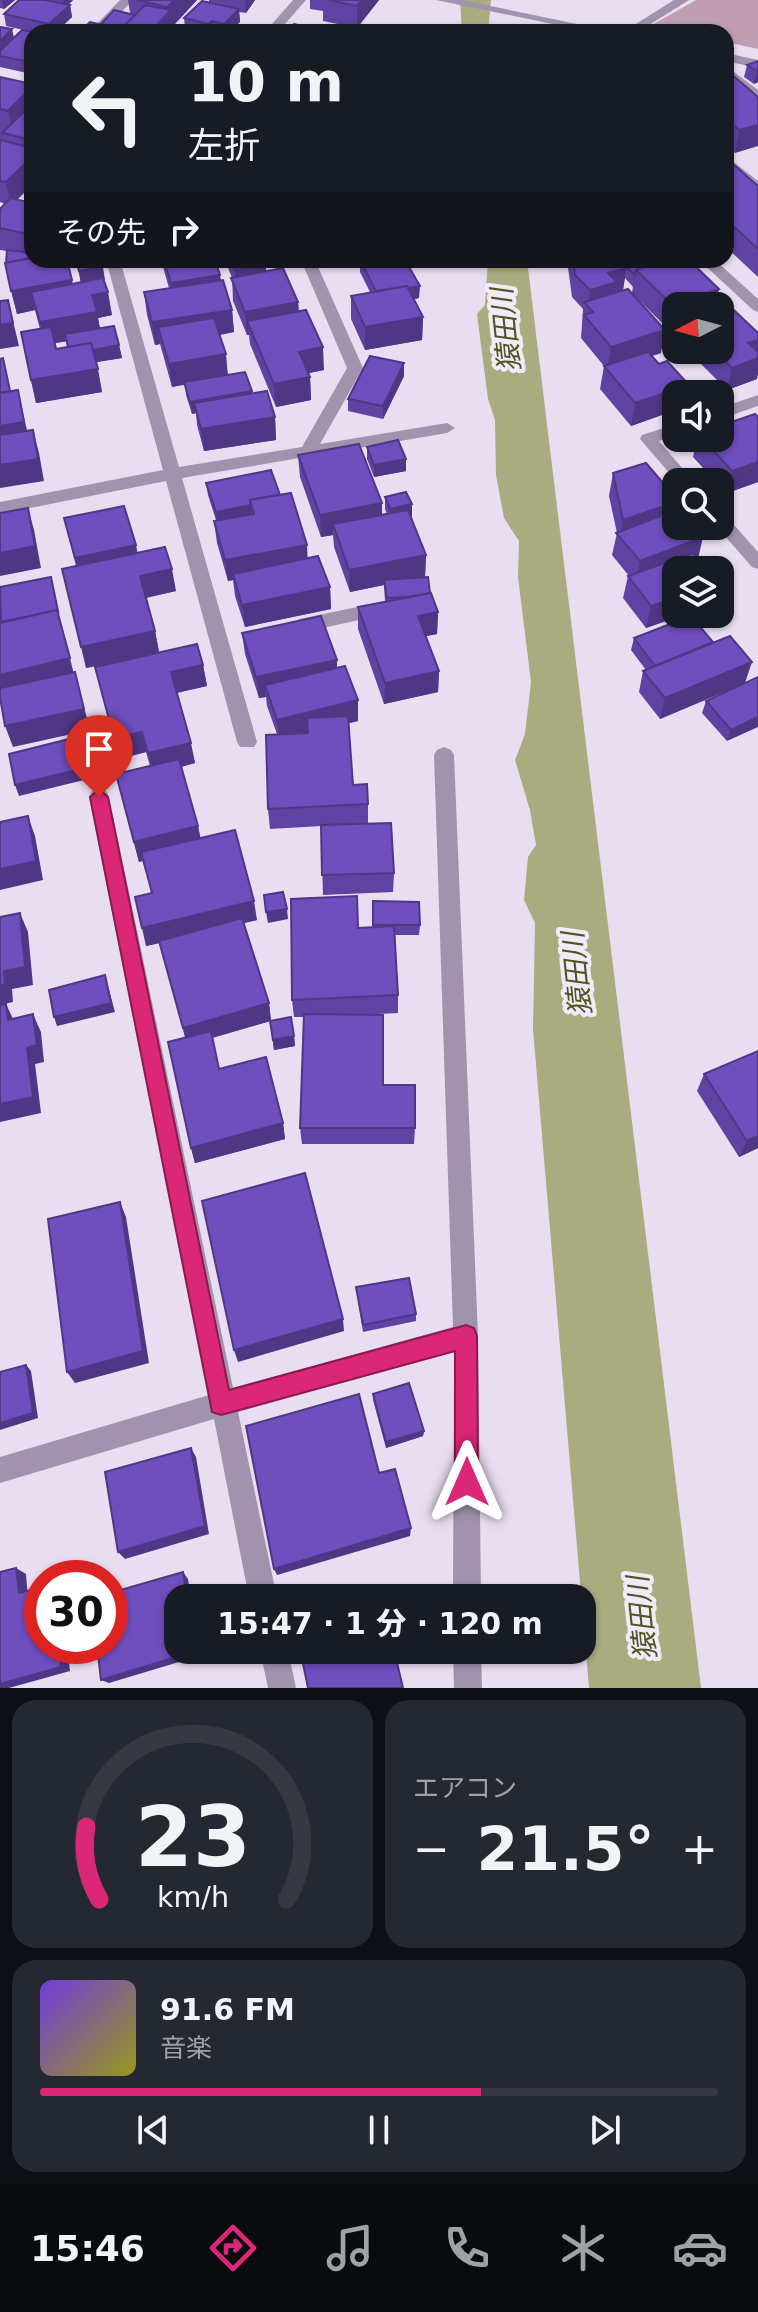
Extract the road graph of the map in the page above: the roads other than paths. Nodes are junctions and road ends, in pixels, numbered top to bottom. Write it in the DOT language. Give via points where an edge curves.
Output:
graph roads {
  1 [pos="127,0"];
  2 [pos="300,0"];
  3 [pos="442,0"];
  4 [pos="683,0"];
  5 [pos="103,24"];
  6 [pos="278,24"];
  7 [pos="560,24"];
  8 [pos="642,24"];
  9 [pos="734,59"];
  10 [pos="758,64"];
  11 [pos="734,76"];
  12 [pos="758,96"];
  13 [pos="734,167"];
  14 [pos="758,188"];
  15 [pos="115,268"];
  16 [pos="311,268"];
  17 [pos="715,268"];
  18 [pos="758,307"];
  19 [pos="758,400"];
  20 [pos="734,409"];
  21 [pos="447,428"];
  22 [pos="662,434"];
  23 [pos="308,450"];
  24 [pos="674,468"];
  25 [pos="172,474"];
  26 [pos="0,508"];
  27 [pos="734,536"];
  28 [pos="758,563"];
  29 [pos="372,611"];
  30 [pos="281,630"];
  31 [pos="247,742"];
  32 [pos="444,755"];
  33 [pos="99,797"];
  34 [pos="466,1336"];
  35 [pos="221,1404"];
  36 [pos="0,1470"];
  37 [pos="260,1584"];
  38 [pos="467,1584"];
  39 [pos="277,1664"];
  40 [pos="467,1664"];
  41 [pos="282,1688"];
  42 [pos="468,1688"];
  1 -- 5 [label="street"];
  2 -- 6 [label="street"];
  3 -- 7 [label="street"];
  4 -- 8 [label="street"];
  9 -- 10 [label="street"];
  11 -- 12 [label="street"];
  13 -- 14 [label="street"];
  15 -- 25 [label="street"];
  16 -- 23 [label="street" via="355,368"];
  17 -- 18 [label="street"];
  19 -- 20 [label="street"];
  21 -- 23 [label="street"];
  22 -- 24 [label="street" via="648,439"];
  23 -- 25 [label="street"];
  25 -- 26 [label="street"];
  25 -- 31 [label="street" via="228,641"];
  27 -- 28 [label="street"];
  29 -- 30 [label="street"];
  32 -- 34 [label="street"];
  33 -- 35 [label="street"];
  34 -- 35 [label="street"];
  34 -- 38 [label="street"];
  35 -- 36 [label="street"];
  35 -- 37 [label="street"];
  39 -- 41 [label="street"];
  40 -- 42 [label="street"];
}
